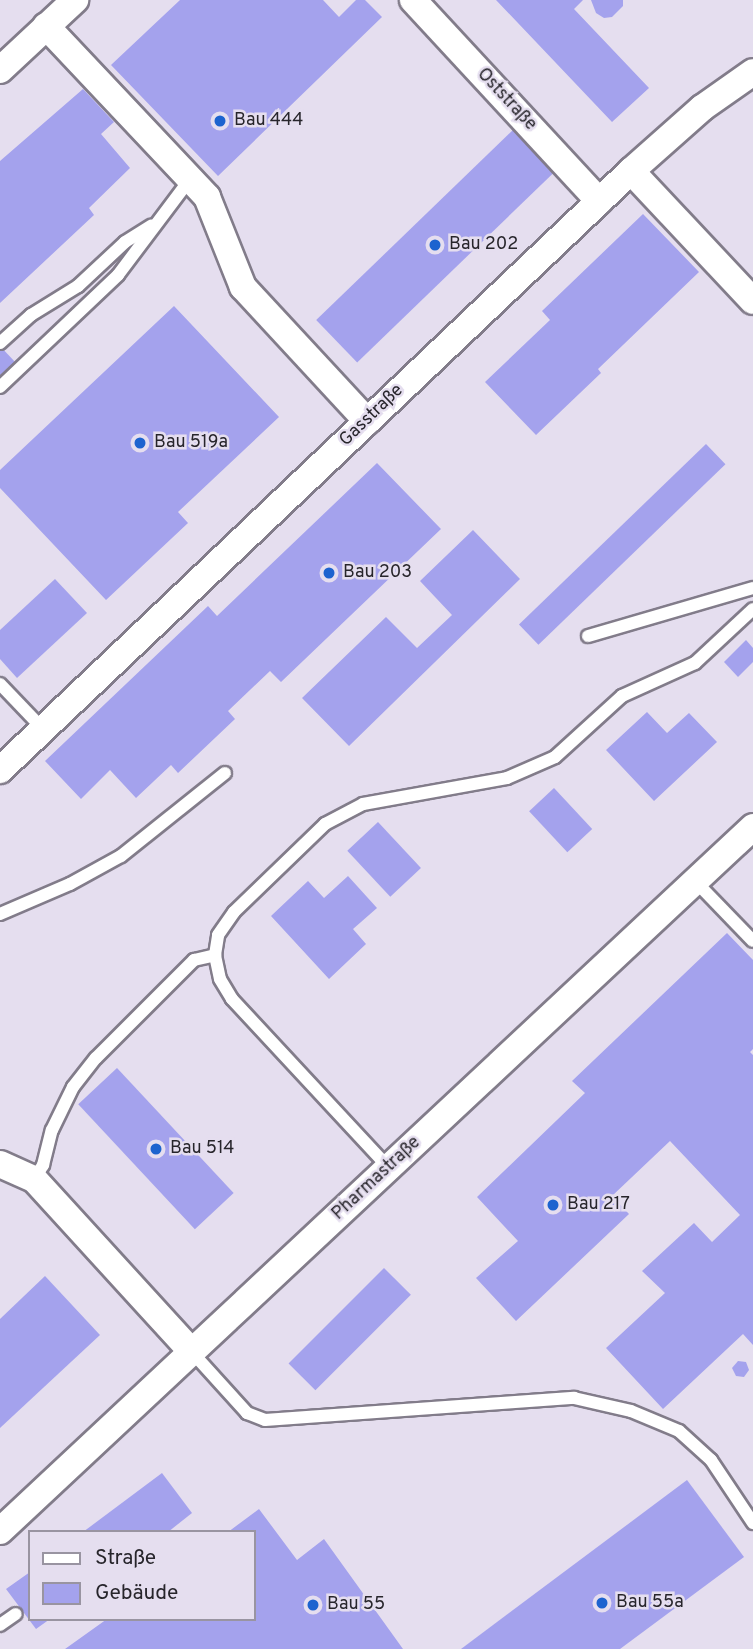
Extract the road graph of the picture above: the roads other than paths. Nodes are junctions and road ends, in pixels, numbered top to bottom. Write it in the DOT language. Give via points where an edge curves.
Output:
graph roads {
  1 [pos="75,0"];
  2 [pos="413,0"];
  3 [pos="46,26"];
  4 [pos="0,70"];
  5 [pos="753,72"];
  6 [pos="631,171"];
  7 [pos="190,179"];
  8 [pos="599,201"];
  9 [pos="159,222"];
  10 [pos="753,301"];
  11 [pos="0,343"];
  12 [pos="0,387"];
  13 [pos="367,421"];
  14 [pos="753,588"];
  15 [pos="753,609"];
  16 [pos="588,636"];
  17 [pos="0,684"];
  18 [pos="43,729"];
  19 [pos="0,770"];
  20 [pos="225,773"];
  21 [pos="753,827"];
  22 [pos="695,881"];
  23 [pos="0,914"];
  24 [pos="753,941"];
  25 [pos="215,955"];
  26 [pos="0,1164"];
  27 [pos="389,1168"];
  28 [pos="34,1178"];
  29 [pos="191,1352"];
  30 [pos="753,1523"];
  31 [pos="0,1531"];
  32 [pos="16,1614"];
  33 [pos="0,1625"];
  1 -- 3 [label="street"];
  2 -- 8 [label="street, Oststraße"];
  3 -- 4 [label="street"];
  3 -- 7 [label="street"];
  5 -- 6 [label="street, Gasstraße" via="702,108"];
  6 -- 8 [label="street, Gasstraße"];
  6 -- 10 [label="street"];
  7 -- 9 [label="lane"];
  7 -- 13 [label="street" via="207,197 243,287"];
  8 -- 13 [label="street, Gasstraße"];
  9 -- 11 [label="lane" via="125,242 78,286 31,315"];
  9 -- 12 [label="lane" via="118,275"];
  13 -- 18 [label="street, Gasstraße"];
  14 -- 16 [label="lane"];
  15 -- 25 [label="lane" via="695,663 622,696 555,757 507,778 363,804 325,824 234,912 218,935"];
  17 -- 18 [label="lane"];
  18 -- 19 [label="street, Gasstraße"];
  20 -- 23 [label="lane" via="121,856"];
  21 -- 22 [label="street, Pharmastraße"];
  22 -- 24 [label="lane"];
  22 -- 27 [label="street, Pharmastraße"];
  25 -- 27 [label="lane" via="219,979 232,999"];
  25 -- 28 [label="lane" via="194,960 96,1058 73,1087"];
  26 -- 28 [label="street"];
  27 -- 29 [label="street, Pharmastraße"];
  28 -- 29 [label="street"];
  29 -- 30 [label="lane" via="247,1413 265,1420 574,1398 631,1411 679,1431 711,1460"];
  29 -- 31 [label="street, Pharmastraße"];
  32 -- 33 [label="lane"];
}
